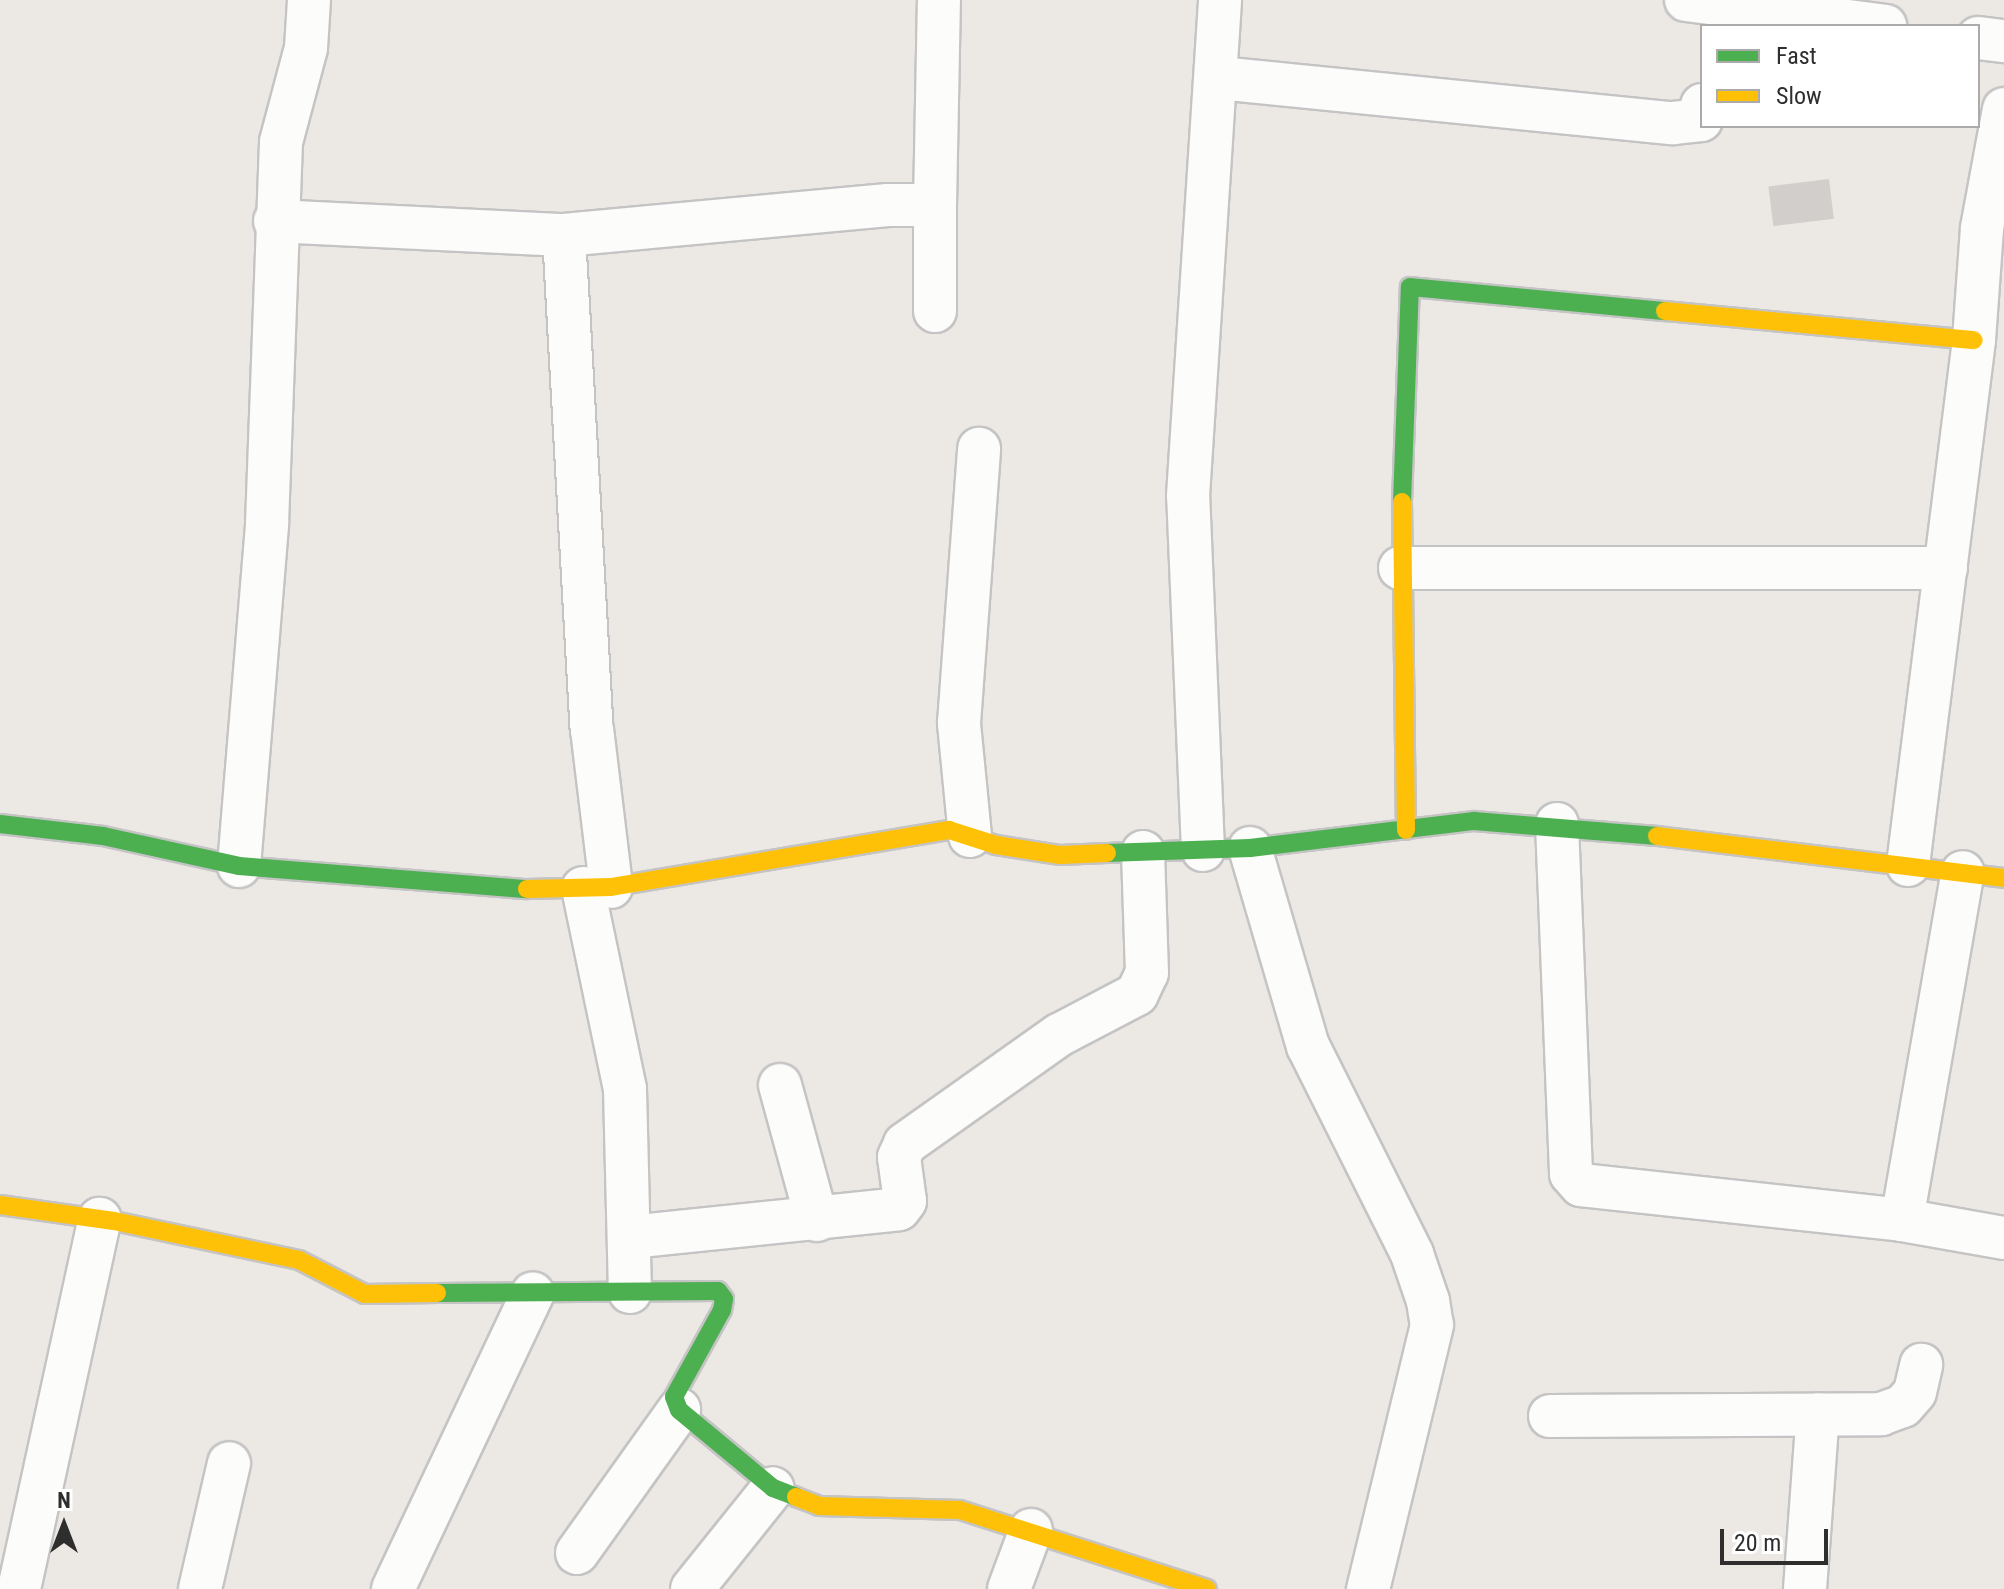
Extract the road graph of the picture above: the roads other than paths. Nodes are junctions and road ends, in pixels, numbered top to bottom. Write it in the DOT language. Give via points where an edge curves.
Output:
graph roads {
  1 [pos="309,0"];
  2 [pos="939,0"];
  3 [pos="1220,0"];
  4 [pos="1700,10"];
  5 [pos="1862,24"];
  6 [pos="1980,38"];
  7 [pos="2004,41"];
  8 [pos="1219,78"];
  9 [pos="2004,109"];
  10 [pos="1700,120"];
  11 [pos="935,205"];
  12 [pos="275,221"];
  13 [pos="564,235"];
  14 [pos="935,311"];
  15 [pos="1974,340"];
  16 [pos="979,449"];
  17 [pos="1400,568"];
  18 [pos="1946,568"];
  19 [pos="0,824"];
  20 [pos="1557,824"];
  21 [pos="1406,830"];
  22 [pos="970,836"];
  23 [pos="1250,848"];
  24 [pos="1203,850"];
  25 [pos="1143,852"];
  26 [pos="1908,865"];
  27 [pos="239,866"];
  28 [pos="1963,872"];
  29 [pos="2004,878"];
  30 [pos="597,888"];
  31 [pos="780,1085"];
  32 [pos="2,1200"];
  33 [pos="100,1219"];
  34 [pos="817,1220"];
  35 [pos="1902,1220"];
  36 [pos="630,1237"];
  37 [pos="2004,1238"];
  38 [pos="630,1292"];
  39 [pos="533,1293"];
  40 [pos="1921,1365"];
  41 [pos="679,1410"];
  42 [pos="1818,1414"];
  43 [pos="1550,1416"];
  44 [pos="229,1463"];
  45 [pos="773,1488"];
  46 [pos="1031,1530"];
  47 [pos="577,1553"];
  48 [pos="19,1589"];
  49 [pos="200,1589"];
  50 [pos="393,1589"];
  51 [pos="692,1589"];
  52 [pos="1009,1589"];
  53 [pos="1207,1589"];
  54 [pos="1368,1589"];
  55 [pos="1805,1589"];
  1 -- 12 [label="street" via="306,48 281,142"];
  2 -- 11 [label="street"];
  3 -- 8 [label="street"];
  4 -- 5 [label="street"];
  6 -- 7 [label="street"];
  8 -- 10 [label="street" via="1673,123"];
  8 -- 24 [label="street" via="1188,496"];
  9 -- 15 [label="street" via="1982,228"];
  11 -- 13 [label="street"];
  11 -- 14 [label="street"];
  12 -- 13 [label="street"];
  12 -- 27 [label="street" via="267,524"];
  13 -- 30 [label="street"];
  15 -- 17 [label="street" via="1410,287"];
  15 -- 18 [label="street"];
  16 -- 22 [label="street" via="959,723"];
  17 -- 18 [label="street"];
  17 -- 21 [label="street"];
  18 -- 26 [label="street"];
  19 -- 27 [label="street" via="103,836"];
  20 -- 21 [label="street" via="1474,821"];
  20 -- 26 [label="street"];
  20 -- 35 [label="street" via="1571,1174 1581,1185"];
  21 -- 23 [label="street"];
  22 -- 25 [label="street" via="1060,855"];
  22 -- 30 [label="street" via="949,830"];
  23 -- 24 [label="street"];
  23 -- 54 [label="street" via="1308,1046 1412,1254 1432,1325"];
  24 -- 25 [label="street"];
  25 -- 34 [label="street" via="1147,973 1137,994 1059,1035 905,1144 899,1157 905,1201 899,1209"];
  26 -- 28 [label="street"];
  27 -- 30 [label="street" via="501,889"];
  28 -- 29 [label="street"];
  28 -- 35 [label="street"];
  30 -- 36 [label="street" via="625,1089"];
  31 -- 34 [label="street"];
  32 -- 33 [label="street"];
  33 -- 39 [label="street" via="299,1260 365,1294"];
  33 -- 48 [label="street"];
  34 -- 36 [label="street"];
  35 -- 37 [label="street"];
  36 -- 38 [label="street"];
  38 -- 39 [label="street"];
  38 -- 41 [label="street" via="718,1291 724,1299 674,1397"];
  39 -- 50 [label="street"];
  40 -- 42 [label="street" via="1915,1392 1903,1406 1881,1414"];
  41 -- 45 [label="street"];
  41 -- 47 [label="street"];
  42 -- 43 [label="street"];
  42 -- 55 [label="street"];
  44 -- 49 [label="street"];
  45 -- 46 [label="street" via="819,1506 960,1510"];
  45 -- 51 [label="street"];
  46 -- 52 [label="street"];
  46 -- 53 [label="street"];
}
